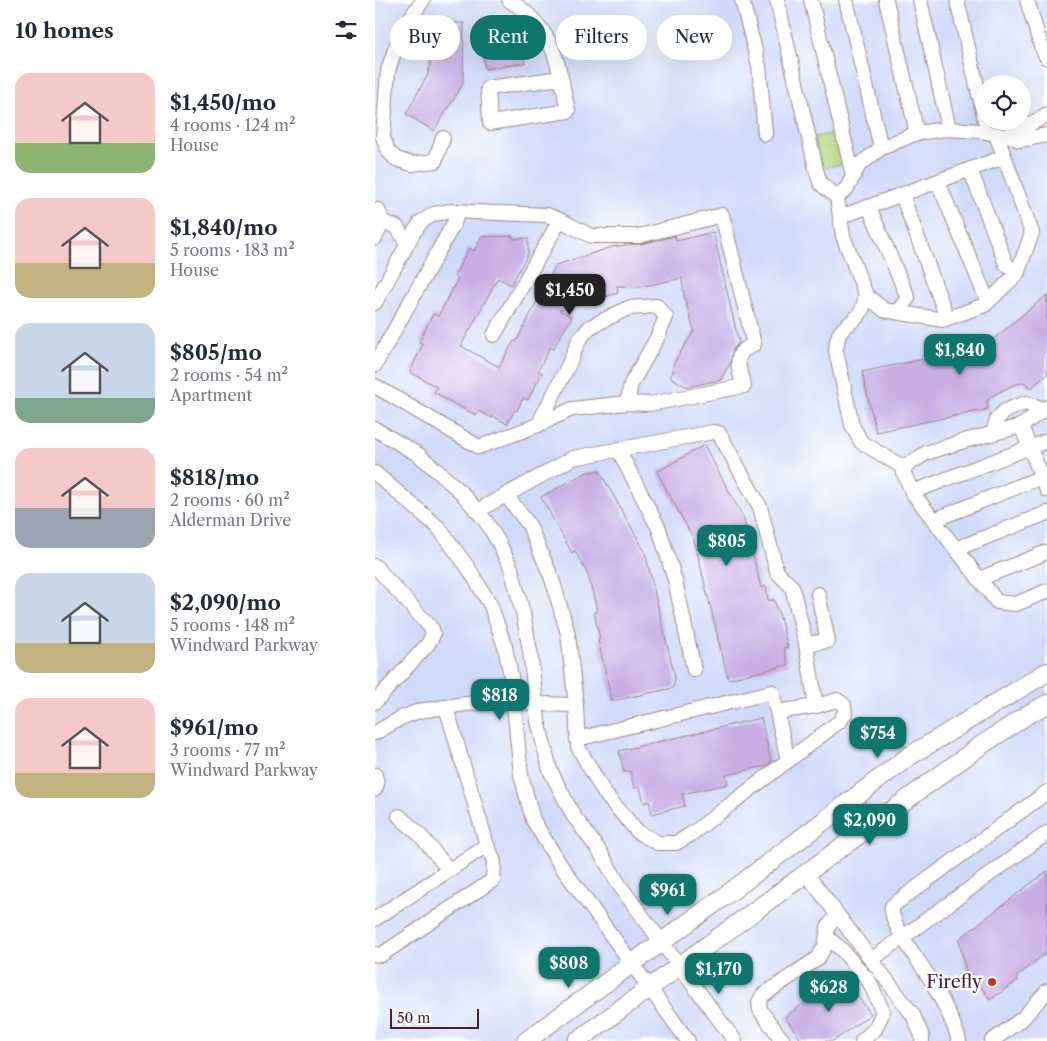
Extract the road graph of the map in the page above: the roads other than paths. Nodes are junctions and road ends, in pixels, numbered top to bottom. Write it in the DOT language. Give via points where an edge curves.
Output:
graph roads {
  1 [pos="423,0"];
  2 [pos="509,0"];
  3 [pos="742,0"];
  4 [pos="777,0"];
  5 [pos="811,0"];
  6 [pos="846,0"];
  7 [pos="886,0"];
  8 [pos="920,0"];
  9 [pos="957,0"];
  10 [pos="1027,0"];
  11 [pos="1047,58"];
  12 [pos="978,75"];
  13 [pos="561,78"];
  14 [pos="1047,114"];
  15 [pos="1031,123"];
  16 [pos="976,128"];
  17 [pos="949,129"];
  18 [pos="994,130"];
  19 [pos="997,130"];
  20 [pos="917,133"];
  21 [pos="765,134"];
  22 [pos="1047,135"];
  23 [pos="443,138"];
  24 [pos="881,148"];
  25 [pos="1005,157"];
  26 [pos="970,169"];
  27 [pos="853,176"];
  28 [pos="937,182"];
  29 [pos="902,195"];
  30 [pos="837,197"];
  31 [pos="869,207"];
  32 [pos="375,210"];
  33 [pos="458,211"];
  34 [pos="840,217"];
  35 [pos="560,220"];
  36 [pos="383,222"];
  37 [pos="375,238"];
  38 [pos="407,244"];
  39 [pos="1017,273"];
  40 [pos="866,296"];
  41 [pos="988,302"];
  42 [pos="375,303"];
  43 [pos="897,312"];
  44 [pos="947,318"];
  45 [pos="494,335"];
  46 [pos="375,365"];
  47 [pos="375,386"];
  48 [pos="627,403"];
  49 [pos="1046,408"];
  50 [pos="538,425"];
  51 [pos="1021,426"];
  52 [pos="375,429"];
  53 [pos="993,433"];
  54 [pos="1047,441"];
  55 [pos="1030,448"];
  56 [pos="618,450"];
  57 [pos="901,466"];
  58 [pos="375,473"];
  59 [pos="1044,476"];
  60 [pos="1047,490"];
  61 [pos="912,492"];
  62 [pos="506,495"];
  63 [pos="477,511"];
  64 [pos="1047,513"];
  65 [pos="934,520"];
  66 [pos="955,548"];
  67 [pos="1047,552"];
  68 [pos="375,566"];
  69 [pos="979,579"];
  70 [pos="1047,591"];
  71 [pos="818,594"];
  72 [pos="805,644"];
  73 [pos="694,670"];
  74 [pos="1047,672"];
  75 [pos="513,700"];
  76 [pos="375,702"];
  77 [pos="536,704"];
  78 [pos="1047,704"];
  79 [pos="576,705"];
  80 [pos="816,706"];
  81 [pos="446,707"];
  82 [pos="777,712"];
  83 [pos="375,733"];
  84 [pos="577,739"];
  85 [pos="787,761"];
  86 [pos="375,775"];
  87 [pos="375,789"];
  88 [pos="1047,792"];
  89 [pos="399,816"];
  90 [pos="1047,833"];
  91 [pos="487,845"];
  92 [pos="449,870"];
  93 [pos="806,873"];
  94 [pos="837,915"];
  95 [pos="375,919"];
  96 [pos="827,937"];
  97 [pos="903,937"];
  98 [pos="662,941"];
  99 [pos="375,954"];
  100 [pos="871,960"];
  101 [pos="631,963"];
  102 [pos="680,966"];
  103 [pos="649,988"];
  104 [pos="1047,992"];
  105 [pos="526,1041"];
  106 [pos="577,1041"];
  107 [pos="687,1041"];
  108 [pos="735,1041"];
  109 [pos="783,1041"];
  110 [pos="862,1041"];
  111 [pos="922,1041"];
  112 [pos="959,1041"];
  113 [pos="992,1041"];
  1 -- 23 [label="street" via="411,17 387,71 383,137 388,151 396,159 412,164 435,161"];
  2 -- 13 [label="street" via="524,10 543,31 557,57"];
  3 -- 21 [label="street" via="759,66"];
  4 -- 30 [label="street" via="820,183"];
  5 -- 27 [label="street"];
  6 -- 24 [label="street"];
  7 -- 20 [label="street"];
  8 -- 17 [label="street"];
  9 -- 12 [label="street"];
  10 -- 11 [label="street"];
  13 -- 13 [label="street" via="568,111 490,122 488,88"];
  14 -- 15 [label="street"];
  16 -- 17 [label="street"];
  17 -- 20 [label="street"];
  18 -- 25 [label="street"];
  19 -- 22 [label="street" via="1019,140"];
  20 -- 24 [label="street"];
  24 -- 27 [label="street" via="859,165"];
  25 -- 26 [label="street"];
  25 -- 39 [label="street" via="1033,233"];
  26 -- 28 [label="street"];
  26 -- 39 [label="street" via="1006,264"];
  27 -- 30 [label="street"];
  28 -- 29 [label="street"];
  28 -- 41 [label="street"];
  29 -- 31 [label="street"];
  29 -- 44 [label="street"];
  30 -- 34 [label="street"];
  31 -- 34 [label="street"];
  31 -- 43 [label="street" via="908,298"];
  32 -- 36 [label="street"];
  33 -- 35 [label="street" via="547,215"];
  33 -- 38 [label="street" via="434,214 421,222"];
  33 -- 46 [label="street"];
  34 -- 40 [label="street" via="843,236"];
  35 -- 45 [label="street"];
  35 -- 48 [label="street" via="591,236 639,236 722,215 754,344 741,352 739,358 744,386 650,404"];
  36 -- 37 [label="street"];
  36 -- 38 [label="street" via="397,227"];
  38 -- 42 [label="street"];
  39 -- 41 [label="street"];
  40 -- 43 [label="street" via="884,310"];
  40 -- 57 [label="street" via="861,314 843,327 836,340 836,351 852,425 861,442"];
  41 -- 44 [label="street"];
  43 -- 44 [label="street"];
  47 -- 50 [label="street" via="479,447"];
  48 -- 50 [label="street" via="573,409"];
  48 -- 50 [label="street" via="631,384 666,317 657,306 628,308 590,327 579,340"];
  49 -- 51 [label="street"];
  49 -- 53 [label="street" via="1025,403 1005,411 997,419"];
  51 -- 53 [label="street"];
  51 -- 55 [label="street"];
  52 -- 63 [label="street" via="419,455 461,492"];
  53 -- 57 [label="street" via="926,453"];
  54 -- 55 [label="street"];
  55 -- 59 [label="street"];
  55 -- 61 [label="street"];
  56 -- 62 [label="street" via="573,458"];
  56 -- 72 [label="street" via="719,433 760,508 777,572 792,587"];
  56 -- 73 [label="street" via="659,530 675,580"];
  57 -- 61 [label="street"];
  58 -- 75 [label="street" via="438,527 469,569 491,606 505,647"];
  59 -- 60 [label="street"];
  59 -- 65 [label="street"];
  61 -- 65 [label="street"];
  62 -- 63 [label="street"];
  62 -- 79 [label="street" via="529,525 552,579 568,634"];
  63 -- 77 [label="street" via="499,543 511,568 530,650"];
  64 -- 66 [label="street"];
  65 -- 66 [label="street"];
  66 -- 69 [label="street"];
  67 -- 69 [label="street"];
  68 -- 76 [label="street" via="432,629 433,635"];
  69 -- 70 [label="street" via="997,602 1016,604"];
  71 -- 72 [label="street" via="828,641"];
  72 -- 80 [label="street"];
  74 -- 98 [label="main road" via="908,757"];
  75 -- 77 [label="street"];
  75 -- 81 [label="street"];
  75 -- 101 [label="street" via="521,775 533,820 559,863"];
  77 -- 79 [label="street"];
  77 -- 98 [label="street" via="550,770 573,815 620,886"];
  78 -- 93 [label="main road" via="980,746"];
  79 -- 84 [label="street"];
  80 -- 82 [label="street"];
  80 -- 85 [label="street" via="837,700 844,705 845,713 840,722"];
  81 -- 83 [label="street" via="419,711"];
  81 -- 91 [label="street"];
  82 -- 84 [label="street" via="772,692"];
  82 -- 85 [label="street"];
  84 -- 85 [label="street" via="578,747 605,794 638,832 658,843 676,842 690,835"];
  86 -- 87 [label="street"];
  88 -- 97 [label="street" via="892,906 891,912"];
  89 -- 92 [label="street" via="420,835"];
  90 -- 97 [label="street"];
  91 -- 92 [label="street"];
  91 -- 99 [label="street" via="494,861 493,880 381,956"];
  92 -- 95 [label="street"];
  93 -- 94 [label="street"];
  93 -- 102 [label="main road"];
  94 -- 96 [label="street" via="828,927"];
  94 -- 100 [label="street"];
  96 -- 109 [label="street" via="818,958 763,995 759,1002 760,1010"];
  96 -- 110 [label="street" via="869,981 883,1012 875,1029"];
  97 -- 100 [label="street"];
  97 -- 112 [label="street" via="934,984"];
  98 -- 101 [label="main road"];
  98 -- 102 [label="street"];
  100 -- 111 [label="street" via="913,1015"];
  101 -- 103 [label="street"];
  101 -- 105 [label="main road"];
  102 -- 103 [label="main road"];
  102 -- 108 [label="street"];
  103 -- 106 [label="main road"];
  103 -- 107 [label="street"];
  104 -- 113 [label="street" via="1023,1018"];
}
